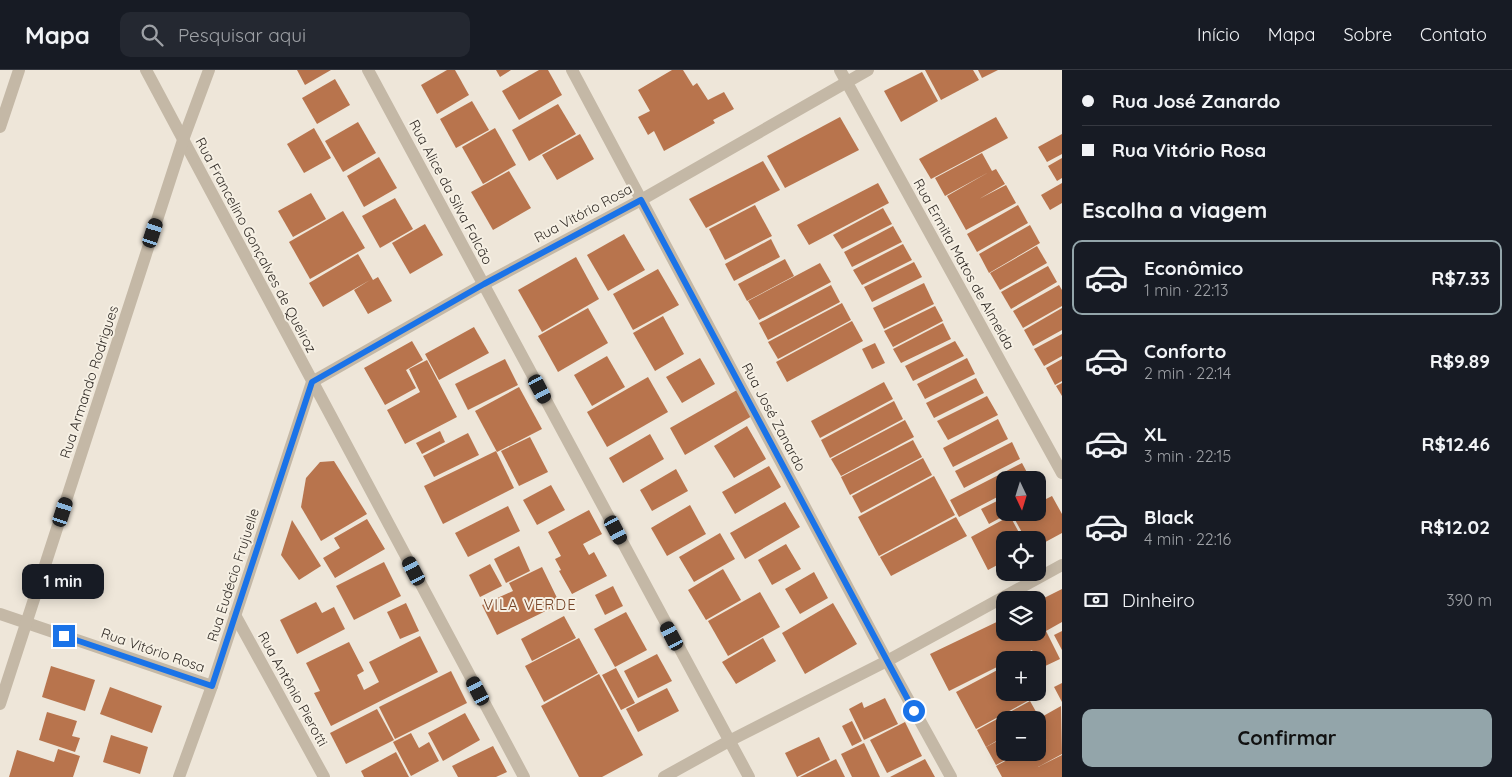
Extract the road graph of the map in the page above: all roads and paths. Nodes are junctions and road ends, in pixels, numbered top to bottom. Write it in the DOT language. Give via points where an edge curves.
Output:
graph roads {
  1 [pos="19,70"];
  2 [pos="146,70"];
  3 [pos="209,70"];
  4 [pos="368,70"];
  5 [pos="572,70"];
  6 [pos="840,70"];
  7 [pos="868,70"];
  8 [pos="847,82"];
  9 [pos="0,127"];
  10 [pos="182,140"];
  11 [pos="641,200"];
  12 [pos="484,284"];
  13 [pos="312,382"];
  14 [pos="1062,473"];
  15 [pos="1062,565"];
  16 [pos="0,614"];
  17 [pos="235,615"];
  18 [pos="27,623"];
  19 [pos="887,662"];
  20 [pos="212,686"];
  21 [pos="0,704"];
  22 [pos="729,741"];
  23 [pos="179,777"];
  24 [pos="324,777"];
  25 [pos="524,777"];
  26 [pos="664,777"];
  27 [pos="749,777"];
  28 [pos="951,777"];
  1 -- 9 [label="street"];
  2 -- 10 [label="street, Rua Francelino Gonçalves de Queiroz"];
  3 -- 10 [label="street, Rua Armando Rodrigues"];
  4 -- 12 [label="street, Rua Alice da Silva Falcão"];
  5 -- 11 [label="street, Rua José Zanardo"];
  6 -- 8 [label="street, Rua Ermita Matos de Almeida"];
  7 -- 8 [label="street, Rua Vitório Rosa"];
  8 -- 11 [label="street, Rua Vitório Rosa"];
  8 -- 14 [label="street, Rua Ermita Matos de Almeida"];
  10 -- 13 [label="street, Rua Francelino Gonçalves de Queiroz"];
  10 -- 18 [label="street, Rua Armando Rodrigues"];
  11 -- 12 [label="street, Rua Vitório Rosa"];
  11 -- 19 [label="street, Rua José Zanardo"];
  12 -- 13 [label="street, Rua Vitório Rosa"];
  12 -- 22 [label="street, Rua Alice da Silva Falcão"];
  13 -- 17 [label="street, Rua Eudécio Frujuelle"];
  13 -- 25 [label="street, Rua Francelino Gonçalves de Queiroz"];
  15 -- 19 [label="street"];
  16 -- 18 [label="street, Rua Vitório Rosa"];
  17 -- 20 [label="street, Rua Eudécio Frujuelle"];
  17 -- 24 [label="street, Rua Antônio Pierotti"];
  18 -- 20 [label="street, Rua Vitório Rosa"];
  18 -- 21 [label="street, Rua Armando Rodrigues"];
  19 -- 22 [label="street"];
  19 -- 28 [label="street, Rua José Zanardo"];
  20 -- 23 [label="street, Rua Eudécio Frujuelle"];
  22 -- 26 [label="street"];
  22 -- 27 [label="street, Rua Alice da Silva Falcão"];
}
